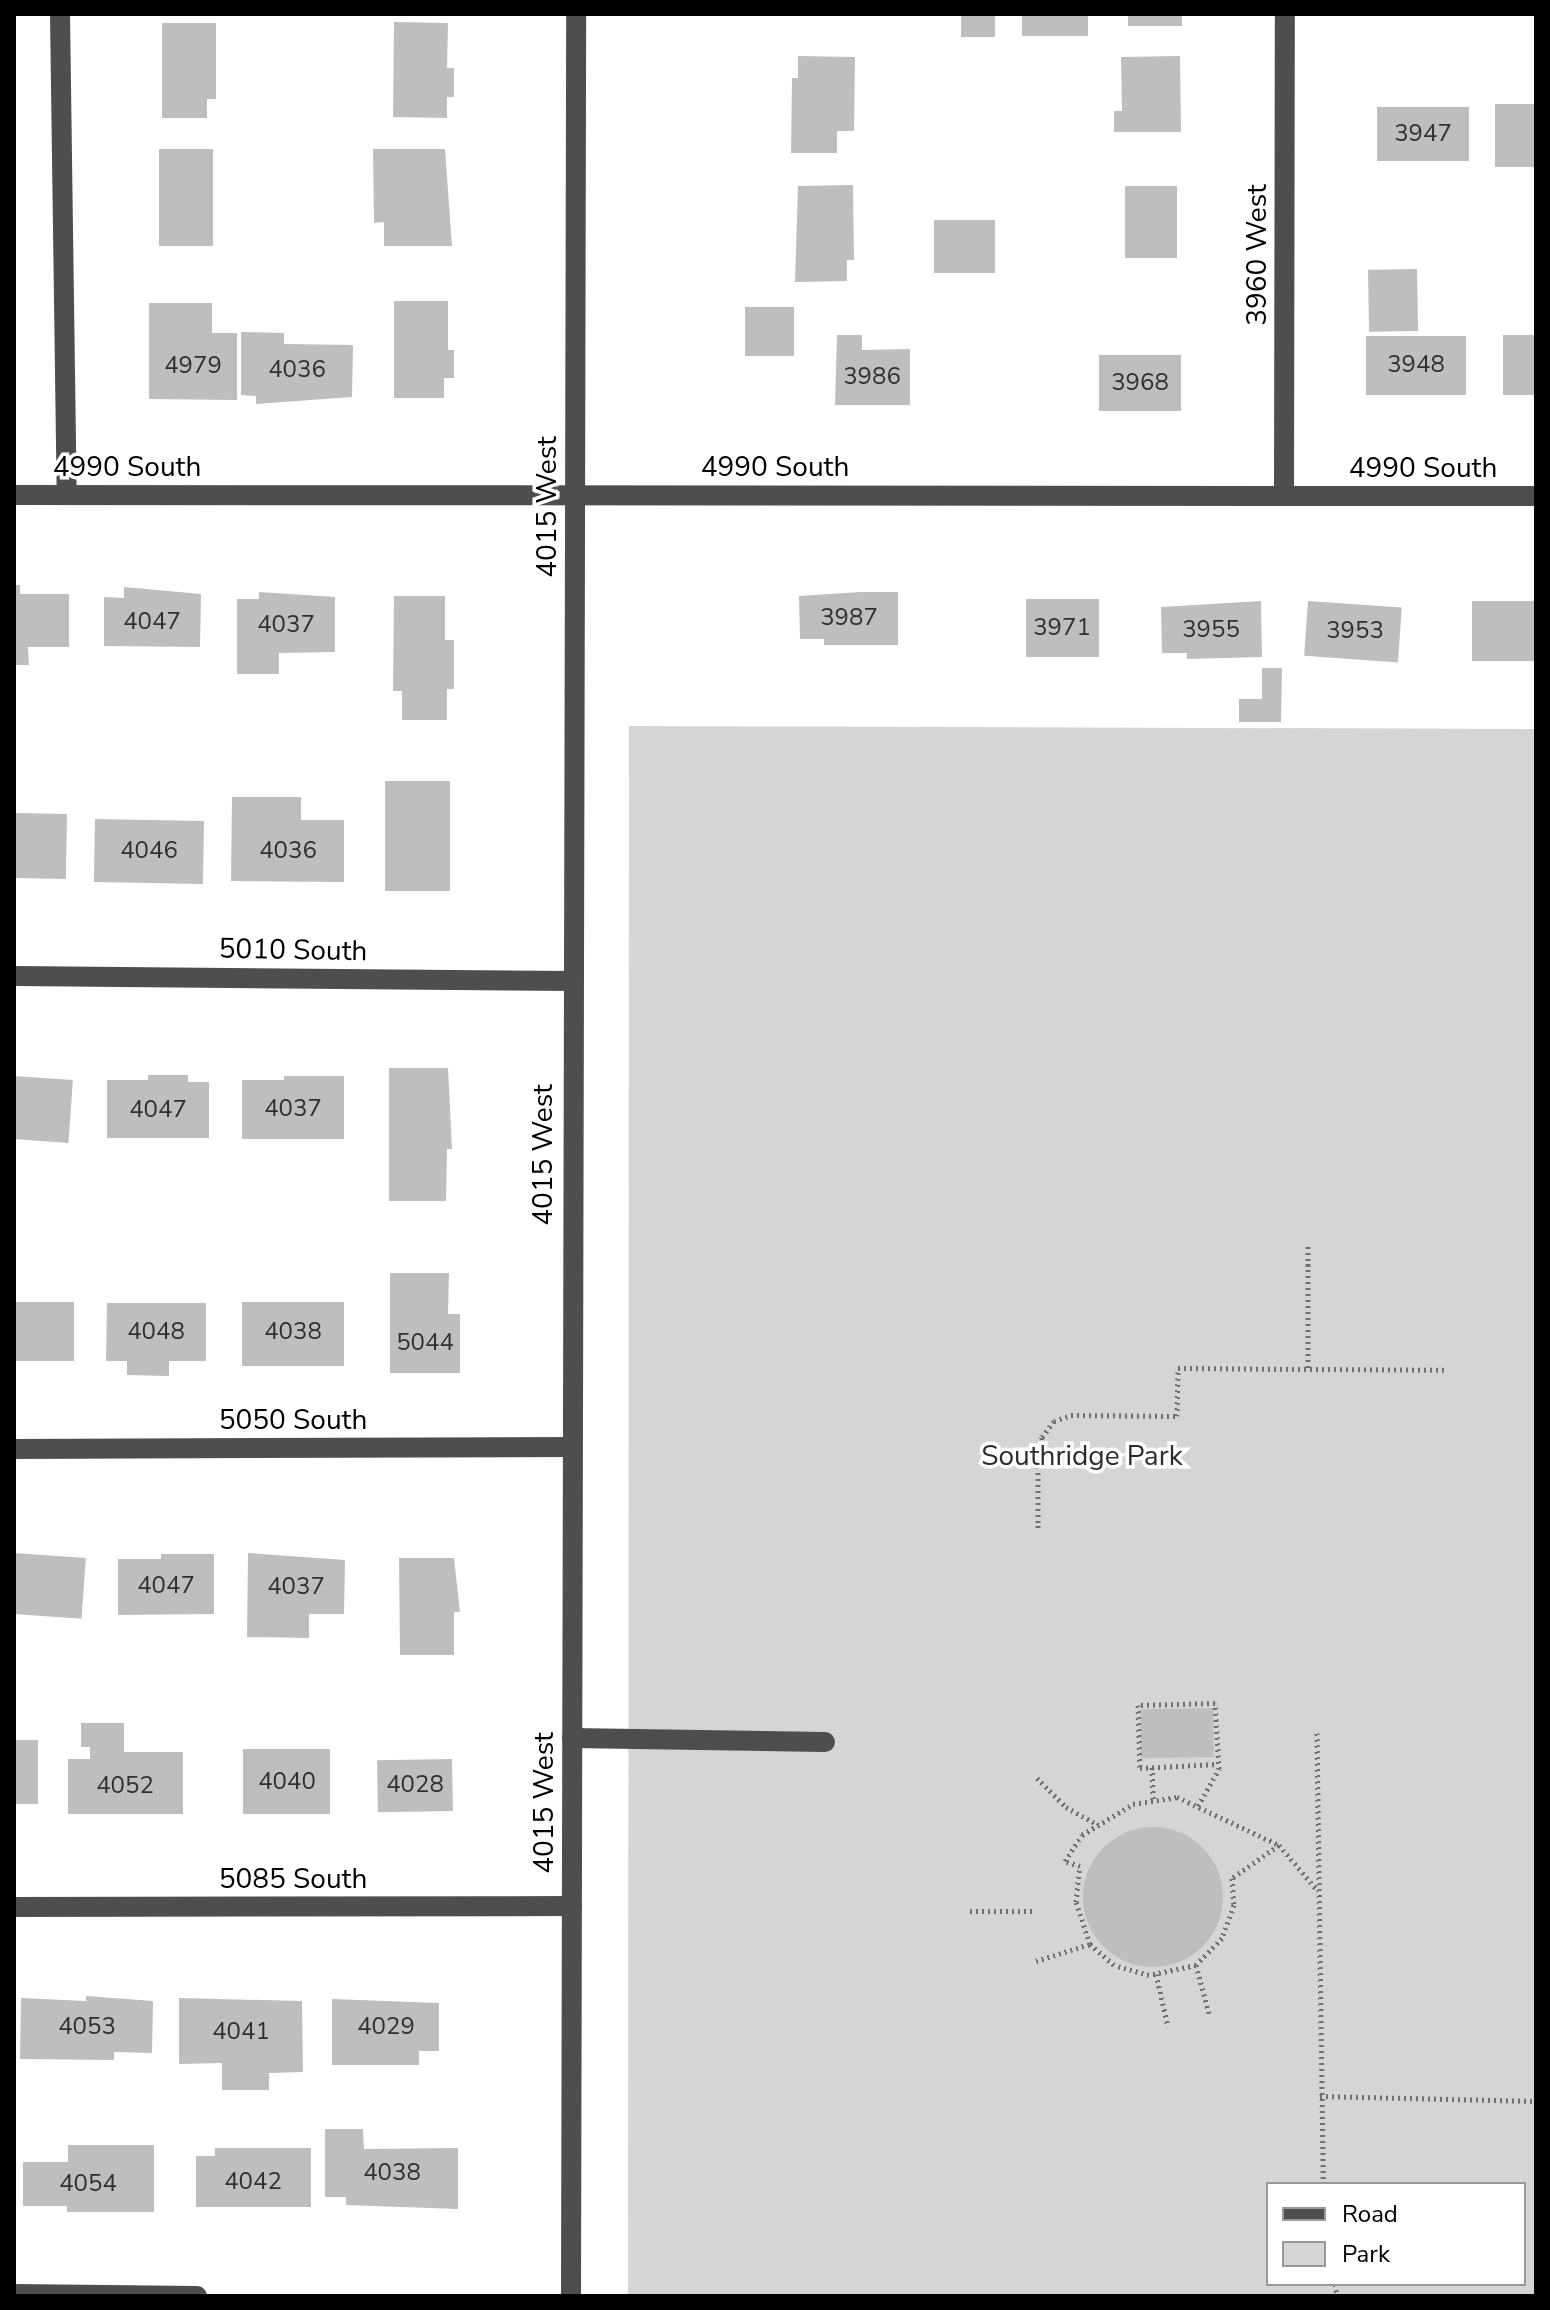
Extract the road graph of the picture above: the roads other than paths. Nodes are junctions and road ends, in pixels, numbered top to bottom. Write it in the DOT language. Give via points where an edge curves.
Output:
graph roads {
  1 [pos="60,14"];
  2 [pos="576,14"];
  3 [pos="1285,14"];
  4 [pos="14,495"];
  5 [pos="67,495"];
  6 [pos="575,496"];
  7 [pos="1284,496"];
  8 [pos="1536,496"];
  9 [pos="14,976"];
  10 [pos="571,981"];
  11 [pos="572,1447"];
  12 [pos="14,1449"];
  13 [pos="572,1738"];
  14 [pos="825,1742"];
  15 [pos="572,1906"];
  16 [pos="14,1907"];
  17 [pos="14,2294"];
  18 [pos="197,2296"];
  19 [pos="571,2296"];
  1 -- 5 [label="street"];
  2 -- 6 [label="street, 4015 West"];
  3 -- 7 [label="street, 3960 West"];
  4 -- 5 [label="street, 4990 South"];
  5 -- 6 [label="street, 4990 South"];
  6 -- 7 [label="street, 4990 South"];
  6 -- 10 [label="street, 4015 West"];
  7 -- 8 [label="street, 4990 South"];
  9 -- 10 [label="street, 5010 South"];
  10 -- 11 [label="street, 4015 West"];
  11 -- 12 [label="street, 5050 South"];
  11 -- 13 [label="street, 4015 West"];
  13 -- 14 [label="street"];
  13 -- 15 [label="street, 4015 West"];
  15 -- 16 [label="street, 5085 South"];
  15 -- 19 [label="street, 4015 West"];
  17 -- 18 [label="street"];
}
